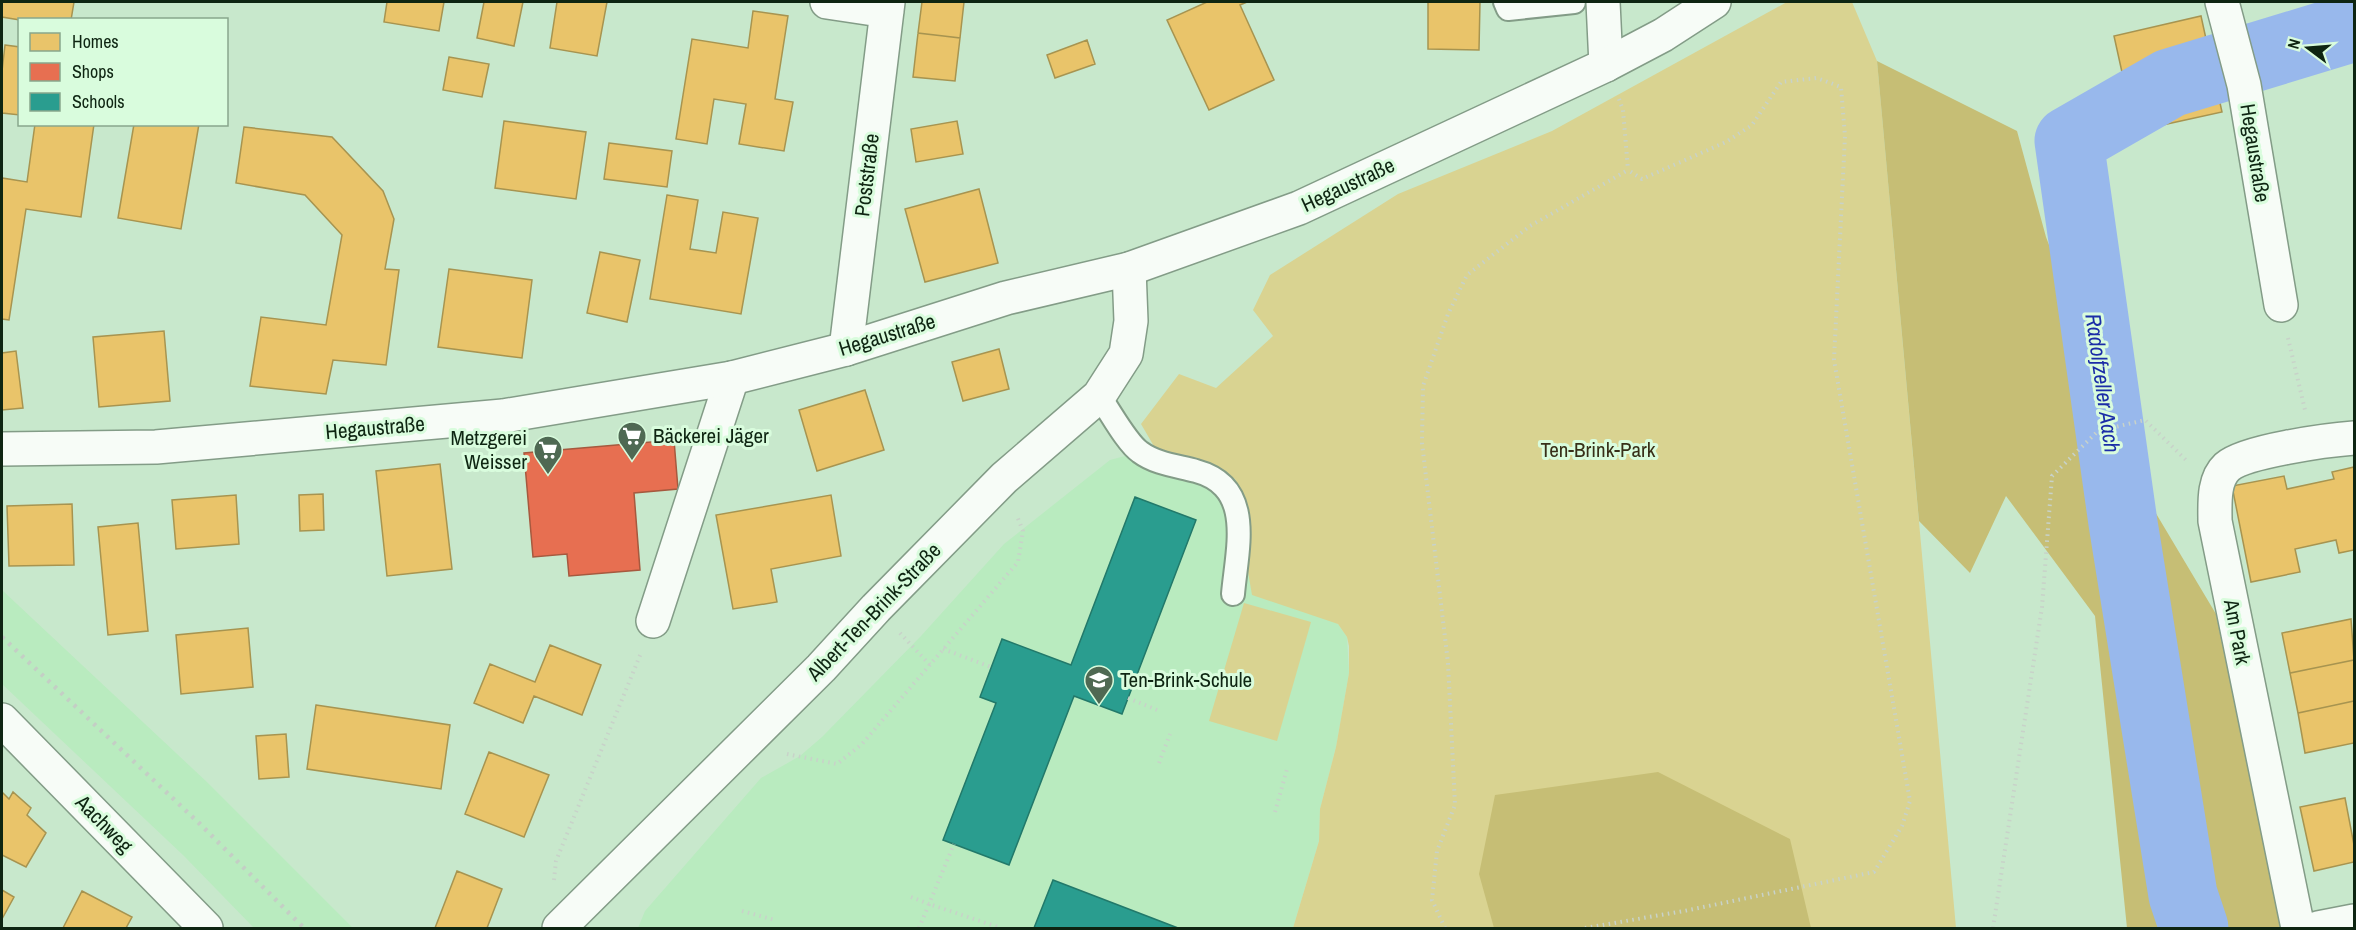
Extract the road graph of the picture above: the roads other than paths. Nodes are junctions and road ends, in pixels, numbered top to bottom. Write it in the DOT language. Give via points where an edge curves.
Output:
graph roads {
  1 [pos="827,2"];
  2 [pos="1505,2"];
  3 [pos="1574,2"];
  4 [pos="1602,2"];
  5 [pos="1714,2"];
  6 [pos="887,6"];
  7 [pos="2223,6"];
  8 [pos="1606,65"];
  9 [pos="1129,269"];
  10 [pos="2281,305"];
  11 [pos="846,349"];
  12 [pos="732,378"];
  13 [pos="1099,396"];
  14 [pos="2355,438"];
  15 [pos="2,449"];
  16 [pos="1233,594"];
  17 [pos="653,621"];
  18 [pos="2,720"];
  19 [pos="2355,921"];
  20 [pos="206,928"];
  21 [pos="559,928"];
  22 [pos="2298,928"];
  23 [pos="2318,928"];
  1 -- 6 [label="street"];
  2 -- 3 [label="lane" via="1508,9"];
  4 -- 8 [label="street"];
  5 -- 8 [label="street, Hegaustraße"];
  6 -- 11 [label="street, Poststraße"];
  7 -- 10 [label="street, Hegaustraße" via="2244,85"];
  8 -- 9 [label="street, Hegaustraße" via="1299,208"];
  9 -- 11 [label="street, Hegaustraße" via="1006,298"];
  9 -- 13 [label="street, Albert-Ten-Brink-Straße" via="1131,321 1126,354"];
  11 -- 12 [label="street, Hegaustraße"];
  12 -- 15 [label="street, Hegaustraße" via="503,416 156,447"];
  12 -- 17 [label="street"];
  13 -- 16 [label="lane" via="1138,452 1159,462 1200,472 1226,486 1239,511"];
  13 -- 21 [label="street, Albert-Ten-Brink-Straße" via="1004,478"];
  14 -- 22 [label="street, Am Park" via="2253,455 2226,468 2215,489 2215,521"];
  18 -- 20 [label="street, Aachweg"];
  19 -- 23 [label="street"];
}
